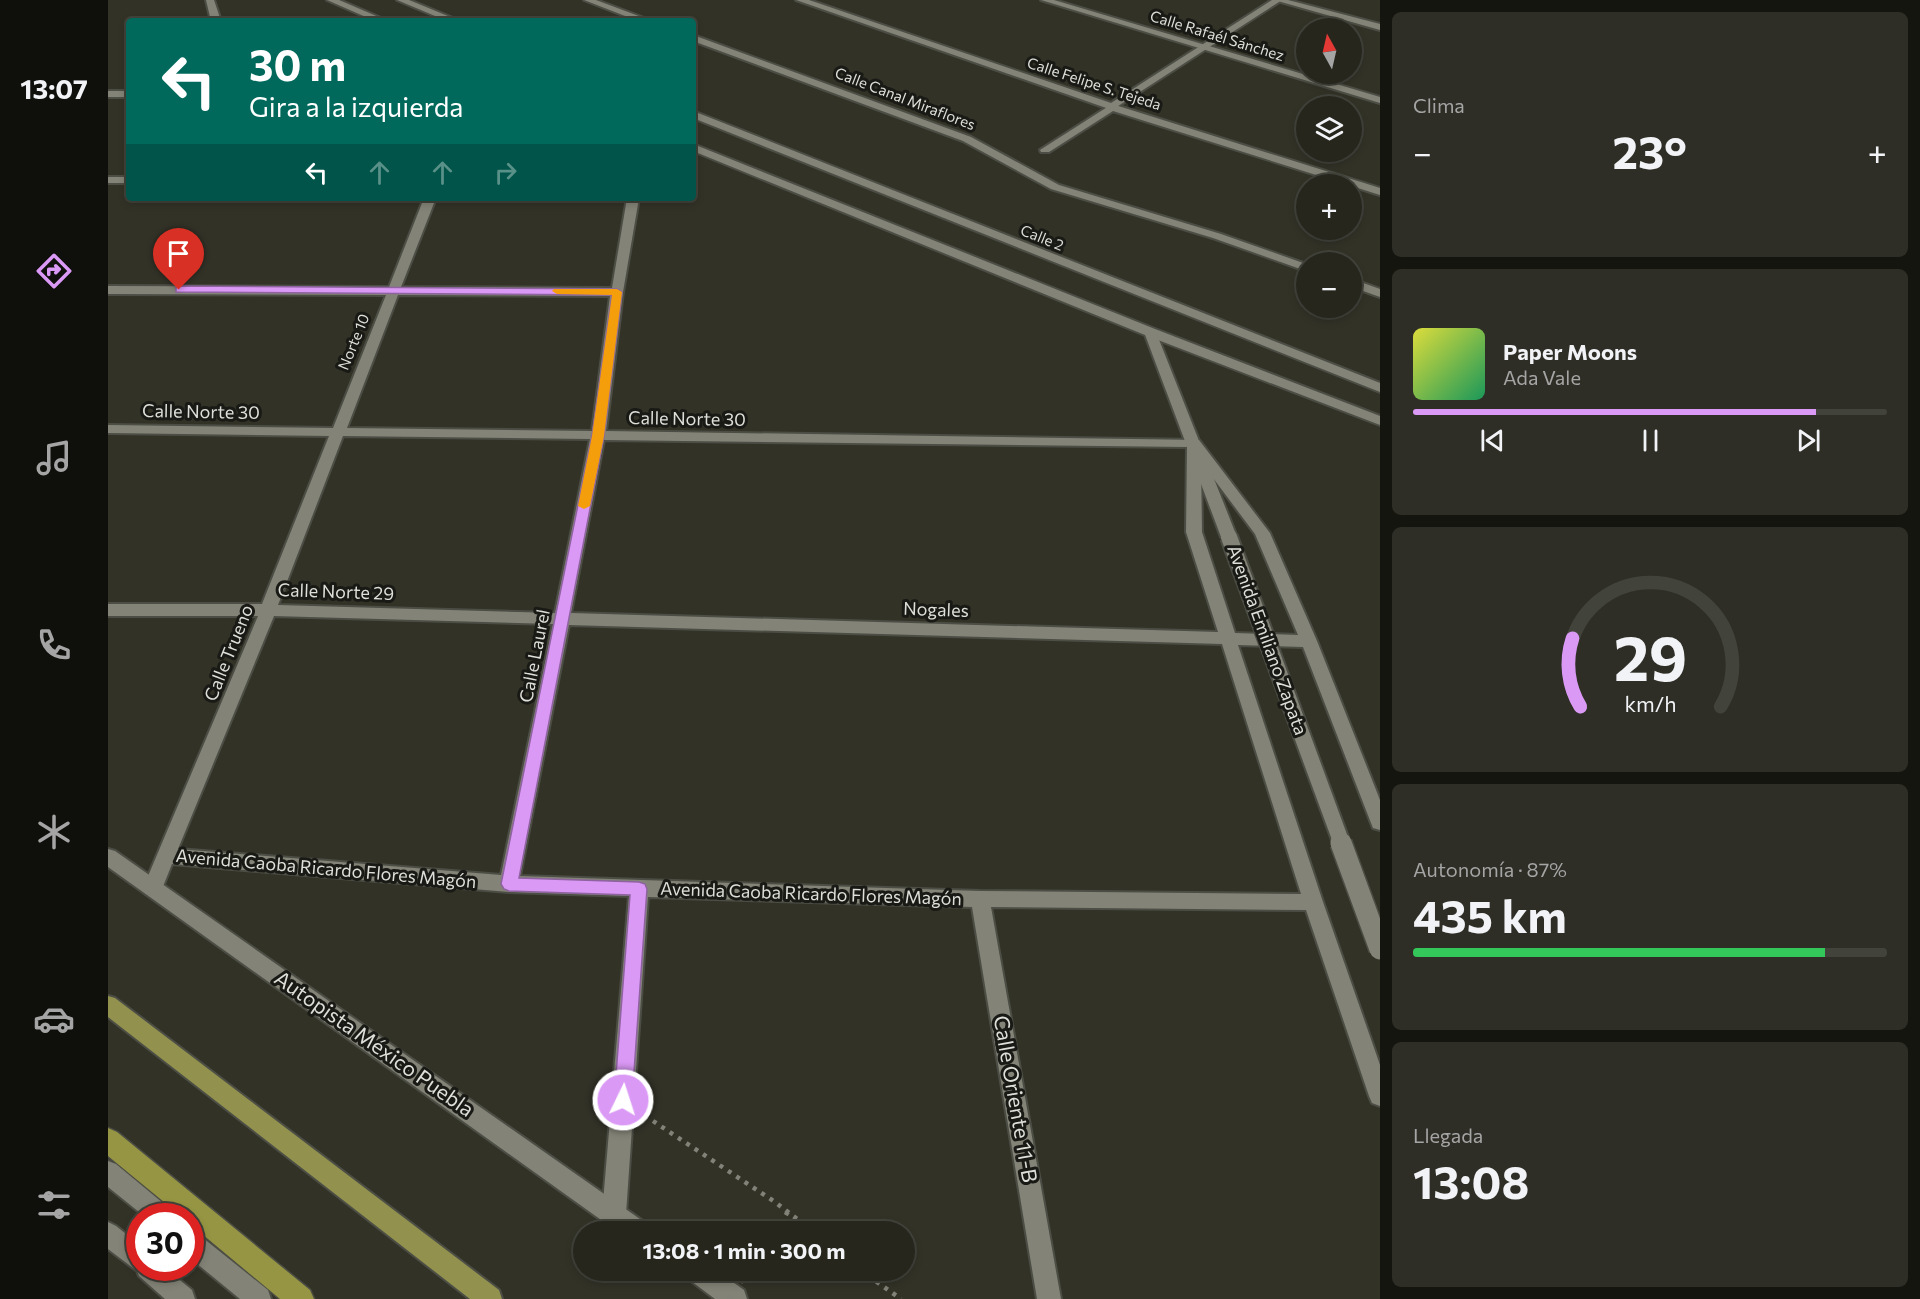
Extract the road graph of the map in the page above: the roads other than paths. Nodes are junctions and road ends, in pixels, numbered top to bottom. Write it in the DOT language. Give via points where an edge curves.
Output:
graph roads {
  1 [pos="210,0"];
  2 [pos="330,0"];
  3 [pos="400,0"];
  4 [pos="588,0"];
  5 [pos="800,0"];
  6 [pos="1045,0"];
  7 [pos="1278,0"];
  8 [pos="215,18"];
  9 [pos="375,18"];
  10 [pos="447,18"];
  11 [pos="639,18"];
  12 [pos="1380,27"];
  13 [pos="696,39"];
  14 [pos="1203,49"];
  15 [pos="108,94"];
  16 [pos="126,94"];
  17 [pos="1380,100"];
  18 [pos="1112,107"];
  19 [pos="696,115"];
  20 [pos="696,148"];
  21 [pos="1046,150"];
  22 [pos="108,180"];
  23 [pos="126,180"];
  24 [pos="1380,192"];
  25 [pos="429,201"];
  26 [pos="632,201"];
  27 [pos="1296,264"];
  28 [pos="1362,287"];
  29 [pos="393,289"];
  30 [pos="108,290"];
  31 [pos="617,292"];
  32 [pos="1380,293"];
  33 [pos="1150,332"];
  34 [pos="1380,388"];
  35 [pos="1380,421"];
  36 [pos="108,429"];
  37 [pos="336,431"];
  38 [pos="598,436"];
  39 [pos="1194,443"];
  40 [pos="108,610"];
  41 [pos="268,610"];
  42 [pos="562,619"];
  43 [pos="1230,639"];
  44 [pos="1309,641"];
  45 [pos="1380,823"];
  46 [pos="166,856"];
  47 [pos="108,857"];
  48 [pos="509,884"];
  49 [pos="153,888"];
  50 [pos="639,889"];
  51 [pos="980,899"];
  52 [pos="1313,902"];
  53 [pos="1380,949"];
  54 [pos="108,1005"];
  55 [pos="1378,1088"];
  56 [pos="108,1140"];
  57 [pos="108,1173"];
  58 [pos="144,1203"];
  59 [pos="614,1214"];
  60 [pos="624,1221"];
  61 [pos="108,1234"];
  62 [pos="126,1249"];
  63 [pos="204,1254"];
  64 [pos="162,1281"];
  65 [pos="710,1281"];
  66 [pos="183,1299"];
  67 [pos="259,1299"];
  68 [pos="301,1299"];
  69 [pos="490,1299"];
  70 [pos="735,1299"];
  71 [pos="1049,1299"];
  1 -- 8 [label="street"];
  2 -- 9 [label="street"];
  3 -- 10 [label="street"];
  4 -- 11 [label="street"];
  5 -- 18 [label="street, Calle Felipe S. Tejeda"];
  6 -- 14 [label="street, Calle Rafaél Sánchez"];
  7 -- 12 [label="street"];
  7 -- 14 [label="street"];
  13 -- 27 [label="street, Calle Canal Miraflores" via="967,139 1054,187"];
  14 -- 17 [label="street, Calle Rafaél Sánchez"];
  14 -- 18 [label="street"];
  15 -- 16 [label="street"];
  18 -- 21 [label="street"];
  18 -- 24 [label="street, Calle Felipe S. Tejeda"];
  19 -- 34 [label="street, Calle 2"];
  20 -- 33 [label="street"];
  22 -- 23 [label="street"];
  25 -- 29 [label="street, Norte 10"];
  26 -- 31 [label="street, Calle Laurel"];
  28 -- 32 [label="street"];
  29 -- 30 [label="street"];
  29 -- 31 [label="street"];
  29 -- 37 [label="street, Norte 10"];
  31 -- 38 [label="street, Calle Laurel"];
  33 -- 35 [label="street"];
  33 -- 39 [label="street, Avenida Emiliano Zapata"];
  36 -- 37 [label="street, Calle Norte 30"];
  37 -- 38 [label="street, Calle Norte 30"];
  37 -- 41 [label="street, Calle Trueno"];
  38 -- 39 [label="street, Calle Norte 30"];
  38 -- 42 [label="street, Calle Laurel"];
  39 -- 43 [label="street" via="1194,532"];
  39 -- 44 [label="street" via="1262,533"];
  39 -- 53 [label="street, Avenida Emiliano Zapata, bridge"];
  40 -- 41 [label="street, Calle Norte 29"];
  41 -- 42 [label="street, Calle Norte 29"];
  41 -- 46 [label="street, Calle Trueno"];
  42 -- 43 [label="street, Nogales"];
  42 -- 48 [label="street, Calle Laurel"];
  43 -- 44 [label="street, Nogales"];
  43 -- 52 [label="street"];
  44 -- 45 [label="street"];
  46 -- 48 [label="street, Avenida Caoba Ricardo Flores Magón"];
  46 -- 49 [label="street, Calle Trueno"];
  47 -- 49 [label="street, Autopista México Puebla"];
  48 -- 50 [label="street, Avenida Caoba Ricardo Flores Magón"];
  49 -- 59 [label="street, Autopista México Puebla"];
  50 -- 51 [label="street, Avenida Caoba Ricardo Flores Magón"];
  50 -- 59 [label="street"];
  51 -- 52 [label="street, Avenida Caoba Ricardo Flores Magón"];
  51 -- 71 [label="street, Calle Oriente 11-B"];
  52 -- 55 [label="street"];
  54 -- 69 [label="highway"];
  56 -- 68 [label="highway"];
  57 -- 58 [label="street"];
  59 -- 60 [label="street, Autopista México Puebla"];
  61 -- 62 [label="street"];
  63 -- 67 [label="street"];
  64 -- 66 [label="street"];
  65 -- 70 [label="street"];
}
